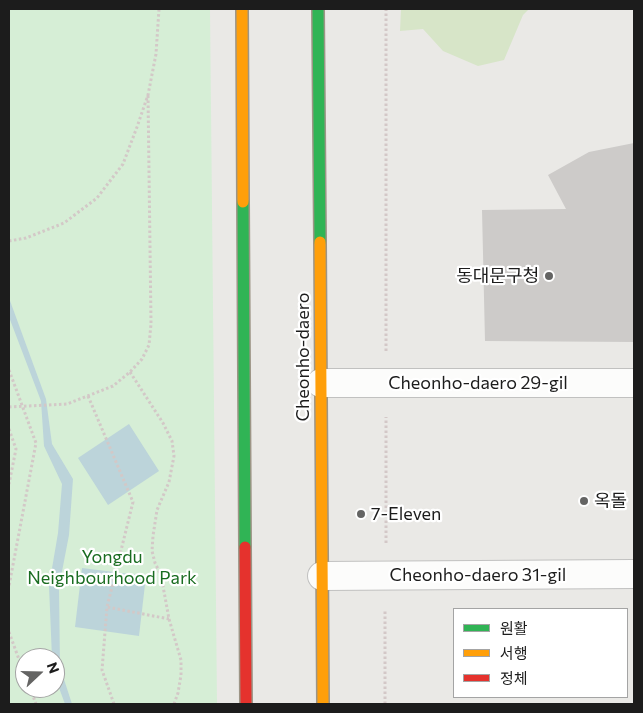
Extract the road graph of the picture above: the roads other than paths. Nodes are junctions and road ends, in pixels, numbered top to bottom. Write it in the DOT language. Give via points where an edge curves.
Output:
graph roads {
  1 [pos="242,9"];
  2 [pos="318,9"];
  3 [pos="321,383"];
  4 [pos="634,383"];
  5 [pos="634,574"];
  6 [pos="322,576"];
  7 [pos="246,704"];
  8 [pos="323,704"];
  1 -- 7 [label="main road"];
  2 -- 3 [label="main road, Cheonho-daero"];
  3 -- 4 [label="street, Cheonho-daero 29-gil"];
  3 -- 6 [label="main road, Cheonho-daero"];
  5 -- 6 [label="street, Cheonho-daero 31-gil"];
  6 -- 8 [label="main road, Cheonho-daero"];
}
